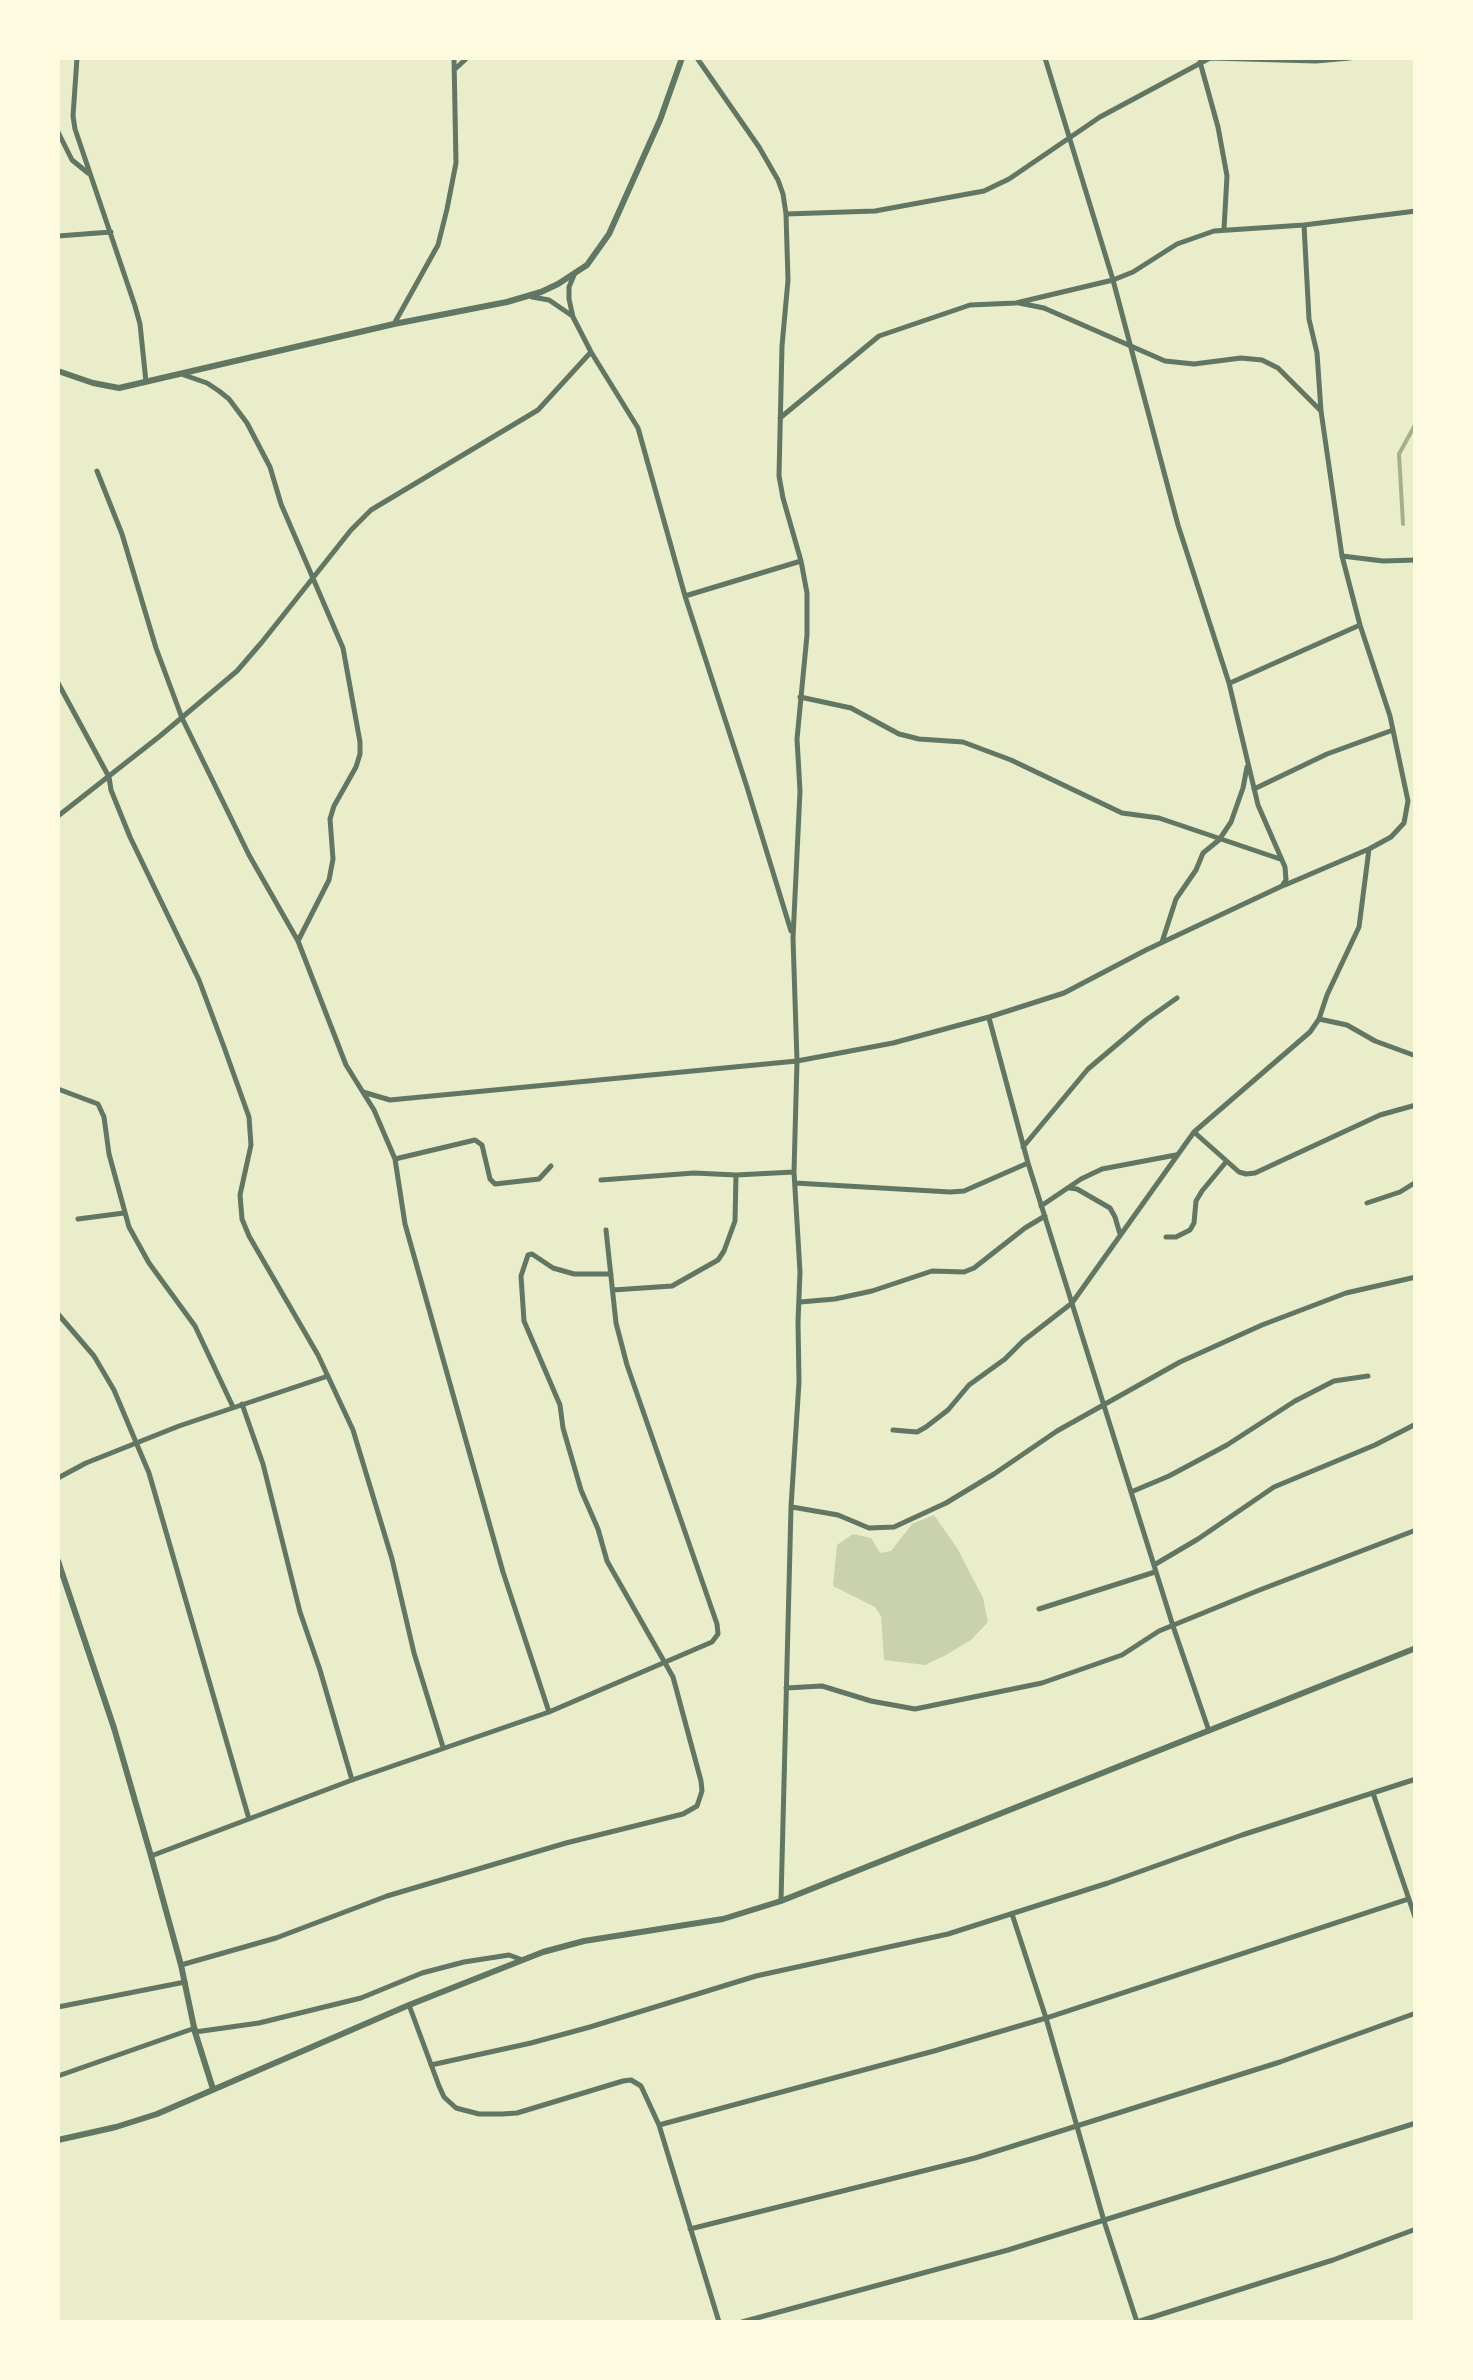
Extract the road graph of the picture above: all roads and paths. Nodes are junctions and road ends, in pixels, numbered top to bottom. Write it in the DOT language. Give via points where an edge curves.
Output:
graph roads {
  1 [pos="78,58"];
  2 [pos="454,58"];
  3 [pos="467,58"];
  4 [pos="682,58"];
  5 [pos="697,58"];
  6 [pos="1045,58"];
  7 [pos="1210,58"];
  8 [pos="1350,58"];
  9 [pos="1200,62"];
  10 [pos="454,70"];
  11 [pos="58,132"];
  12 [pos="1069,140"];
  13 [pos="90,175"];
  14 [pos="1416,211"];
  15 [pos="786,214"];
  16 [pos="1304,225"];
  17 [pos="1224,229"];
  18 [pos="112,232"];
  19 [pos="58,236"];
  20 [pos="574,275"];
  21 [pos="1113,280"];
  22 [pos="524,297"];
  23 [pos="1016,302"];
  24 [pos="573,316"];
  25 [pos="394,324"];
  26 [pos="1131,346"];
  27 [pos="591,352"];
  28 [pos="58,370"];
  29 [pos="178,373"];
  30 [pos="146,382"];
  31 [pos="1321,410"];
  32 [pos="780,418"];
  33 [pos="96,471"];
  34 [pos="1342,556"];
  35 [pos="1416,560"];
  36 [pos="801,561"];
  37 [pos="313,579"];
  38 [pos="685,596"];
  39 [pos="1360,626"];
  40 [pos="58,683"];
  41 [pos="1229,683"];
  42 [pos="800,697"];
  43 [pos="182,718"];
  44 [pos="1392,730"];
  45 [pos="1248,764"];
  46 [pos="108,777"];
  47 [pos="1254,789"];
  48 [pos="58,816"];
  49 [pos="1218,840"];
  50 [pos="1369,850"];
  51 [pos="1282,860"];
  52 [pos="1282,886"];
  53 [pos="793,938"];
  54 [pos="298,942"];
  55 [pos="1161,944"];
  56 [pos="1176,998"];
  57 [pos="989,1018"];
  58 [pos="1319,1019"];
  59 [pos="1416,1056"];
  60 [pos="797,1061"];
  61 [pos="58,1089"];
  62 [pos="363,1092"];
  63 [pos="1416,1105"];
  64 [pos="1194,1132"];
  65 [pos="1023,1146"];
  66 [pos="1178,1155"];
  67 [pos="396,1159"];
  68 [pos="1226,1162"];
  69 [pos="1028,1163"];
  70 [pos="551,1166"];
  71 [pos="794,1172"];
  72 [pos="736,1175"];
  73 [pos="601,1180"];
  74 [pos="794,1182"];
  75 [pos="1416,1182"];
  76 [pos="1066,1188"];
  77 [pos="1367,1203"];
  78 [pos="1042,1206"];
  79 [pos="124,1213"];
  80 [pos="1045,1216"];
  81 [pos="78,1220"];
  82 [pos="606,1230"];
  83 [pos="1120,1236"];
  84 [pos="1166,1237"];
  85 [pos="611,1274"];
  86 [pos="1416,1277"];
  87 [pos="613,1290"];
  88 [pos="800,1302"];
  89 [pos="1072,1303"];
  90 [pos="58,1314"];
  91 [pos="328,1376"];
  92 [pos="1368,1376"];
  93 [pos="242,1404"];
  94 [pos="1105,1406"];
  95 [pos="234,1407"];
  96 [pos="1416,1424"];
  97 [pos="894,1430"];
  98 [pos="137,1443"];
  99 [pos="58,1478"];
  100 [pos="1131,1492"];
  101 [pos="792,1507"];
  102 [pos="1416,1530"];
  103 [pos="58,1562"];
  104 [pos="1155,1568"];
  105 [pos="59,1573"];
  106 [pos="1038,1609"];
  107 [pos="1173,1626"];
  108 [pos="1416,1648"];
  109 [pos="664,1661"];
  110 [pos="786,1688"];
  111 [pos="548,1712"];
  112 [pos="1209,1731"];
  113 [pos="443,1747"];
  114 [pos="1416,1779"];
  115 [pos="352,1780"];
  116 [pos="1374,1793"];
  117 [pos="248,1818"];
  118 [pos="151,1856"];
  119 [pos="1408,1899"];
  120 [pos="781,1901"];
  121 [pos="1012,1914"];
  122 [pos="1416,1920"];
  123 [pos="520,1960"];
  124 [pos="180,1965"];
  125 [pos="185,1982"];
  126 [pos="409,2004"];
  127 [pos="58,2007"];
  128 [pos="1416,2012"];
  129 [pos="1046,2018"];
  130 [pos="195,2030"];
  131 [pos="431,2065"];
  132 [pos="58,2076"];
  133 [pos="212,2089"];
  134 [pos="1416,2123"];
  135 [pos="658,2125"];
  136 [pos="1076,2126"];
  137 [pos="58,2140"];
  138 [pos="1104,2221"];
  139 [pos="690,2228"];
  140 [pos="1416,2229"];
  141 [pos="1148,2321"];
  142 [pos="720,2322"];
  143 [pos="742,2322"];
  144 [pos="1136,2322"];
  1 -- 13 [label="street" via="73,116"];
  2 -- 10 [label="street"];
  3 -- 10 [label="street"];
  4 -- 20 [label="street" via="608,234"];
  5 -- 15 [label="street" via="768,162"];
  6 -- 12 [label="street"];
  7 -- 8 [label="street"];
  7 -- 9 [label="street"];
  9 -- 12 [label="street"];
  9 -- 17 [label="street" via="1227,176"];
  10 -- 25 [label="street" via="456,162 447,209 438,245"];
  11 -- 13 [label="street" via="72,160"];
  12 -- 15 [label="street" via="984,191 875,211"];
  12 -- 21 [label="street"];
  13 -- 18 [label="street"];
  14 -- 16 [label="street"];
  15 -- 32 [label="street"];
  16 -- 17 [label="street"];
  16 -- 31 [label="street"];
  17 -- 21 [label="street" via="1196,235"];
  18 -- 19 [label="street"];
  18 -- 30 [label="street" via="140,324"];
  20 -- 22 [label="street"];
  20 -- 24 [label="street" via="568,299"];
  21 -- 23 [label="street"];
  21 -- 26 [label="street"];
  22 -- 24 [label="street" via="549,300"];
  22 -- 25 [label="street"];
  23 -- 26 [label="street"];
  23 -- 32 [label="street" via="970,305 879,336"];
  24 -- 27 [label="street"];
  25 -- 29 [label="street"];
  26 -- 31 [label="street" via="1178,364 1262,360"];
  26 -- 41 [label="street"];
  27 -- 37 [label="street" via="538,410 372,510"];
  27 -- 38 [label="street" via="638,428"];
  28 -- 30 [label="street" via="105,387"];
  29 -- 30 [label="street"];
  29 -- 37 [label="street" via="219,391 247,423"];
  31 -- 34 [label="street"];
  32 -- 36 [label="street" via="780,486"];
  33 -- 43 [label="street"];
  34 -- 35 [label="street"];
  34 -- 39 [label="street"];
  36 -- 38 [label="street"];
  36 -- 42 [label="street" via="808,636"];
  37 -- 43 [label="street" via="250,656"];
  37 -- 54 [label="street" via="343,648 360,747 330,819 329,880"];
  38 -- 53 [label="street"];
  39 -- 41 [label="street"];
  39 -- 44 [label="street"];
  40 -- 46 [label="street"];
  41 -- 45 [label="street"];
  42 -- 49 [label="street" via="852,708 899,734 963,742 1122,813 1160,818"];
  42 -- 53 [label="street"];
  43 -- 46 [label="street"];
  43 -- 54 [label="street"];
  44 -- 47 [label="street"];
  44 -- 50 [label="street" via="1408,800 1404,823"];
  45 -- 47 [label="street"];
  45 -- 49 [label="street"];
  46 -- 48 [label="street"];
  46 -- 91 [label="street" via="199,980 250,1117 240,1195 246,1229"];
  47 -- 51 [label="street"];
  49 -- 51 [label="street"];
  49 -- 55 [label="street" via="1176,899"];
  50 -- 52 [label="street"];
  50 -- 58 [label="street" via="1359,927"];
  51 -- 52 [label="street"];
  52 -- 55 [label="street"];
  53 -- 60 [label="street"];
  54 -- 62 [label="street"];
  55 -- 57 [label="street" via="1078,987"];
  56 -- 65 [label="street" via="1088,1070"];
  57 -- 60 [label="street"];
  57 -- 65 [label="street"];
  58 -- 59 [label="street"];
  58 -- 64 [label="street"];
  60 -- 62 [label="street" via="390,1100"];
  60 -- 71 [label="street"];
  61 -- 79 [label="street" via="98,1104"];
  62 -- 67 [label="street"];
  63 -- 68 [label="street" via="1255,1173 1238,1172"];
  64 -- 66 [label="street"];
  64 -- 68 [label="street"];
  65 -- 69 [label="street"];
  66 -- 76 [label="street" via="1102,1168"];
  66 -- 83 [label="street"];
  67 -- 70 [label="street" via="475,1140 495,1184 539,1179"];
  67 -- 111 [label="street" via="405,1224"];
  68 -- 84 [label="street" via="1196,1201 1190,1230"];
  69 -- 74 [label="street" via="964,1191"];
  69 -- 78 [label="street"];
  71 -- 72 [label="street"];
  71 -- 74 [label="street"];
  72 -- 73 [label="street"];
  72 -- 87 [label="street" via="735,1222 718,1260 672,1286"];
  74 -- 88 [label="street"];
  75 -- 77 [label="street"];
  76 -- 78 [label="street"];
  76 -- 83 [label="street" via="1110,1208"];
  78 -- 80 [label="street"];
  79 -- 81 [label="street"];
  79 -- 95 [label="street" via="148,1263 195,1326"];
  80 -- 88 [label="street" via="964,1272 932,1272 872,1292"];
  80 -- 89 [label="street"];
  82 -- 85 [label="street"];
  83 -- 89 [label="street"];
  85 -- 87 [label="street"];
  85 -- 109 [label="street" via="574,1274 528,1256 521,1276 524,1321 560,1405 607,1561"];
  86 -- 94 [label="street" via="1346,1293 1262,1325"];
  87 -- 109 [label="street" via="627,1365 717,1624 712,1642"];
  88 -- 101 [label="street"];
  89 -- 94 [label="street"];
  89 -- 97 [label="street" via="926,1427"];
  90 -- 98 [label="street" via="94,1356"];
  91 -- 93 [label="street"];
  91 -- 113 [label="street" via="354,1430"];
  92 -- 100 [label="street" via="1334,1381"];
  93 -- 95 [label="street"];
  93 -- 115 [label="street"];
  94 -- 100 [label="street"];
  94 -- 101 [label="street" via="894,1527 869,1528"];
  95 -- 98 [label="street"];
  96 -- 104 [label="street" via="1274,1487"];
  98 -- 99 [label="street"];
  98 -- 117 [label="street"];
  100 -- 104 [label="street"];
  101 -- 110 [label="street"];
  102 -- 107 [label="street"];
  103 -- 105 [label="street"];
  104 -- 106 [label="street"];
  104 -- 107 [label="street"];
  105 -- 118 [label="street"];
  107 -- 110 [label="street" via="1122,1655 1055,1680 924,1708 822,1686"];
  107 -- 112 [label="street"];
  108 -- 112 [label="street"];
  109 -- 111 [label="street"];
  109 -- 124 [label="street" via="701,1781 697,1806"];
  110 -- 120 [label="street"];
  111 -- 113 [label="street"];
  112 -- 120 [label="street"];
  113 -- 115 [label="street"];
  114 -- 116 [label="street"];
  115 -- 117 [label="street"];
  116 -- 119 [label="street"];
  116 -- 121 [label="street"];
  117 -- 118 [label="street"];
  118 -- 124 [label="street"];
  119 -- 122 [label="street"];
  119 -- 129 [label="street"];
  120 -- 123 [label="street"];
  121 -- 129 [label="street"];
  121 -- 131 [label="street"];
  123 -- 126 [label="street"];
  123 -- 130 [label="street" via="509,1955 464,1962 361,1998 259,2023"];
  124 -- 125 [label="street"];
  125 -- 127 [label="street"];
  125 -- 130 [label="street"];
  126 -- 131 [label="street"];
  126 -- 133 [label="street"];
  128 -- 136 [label="street"];
  129 -- 135 [label="street"];
  129 -- 136 [label="street"];
  130 -- 132 [label="street"];
  130 -- 133 [label="street"];
  131 -- 135 [label="street" via="456,2108 490,2115 631,2080 641,2086"];
  133 -- 137 [label="street" via="130,2123"];
  134 -- 138 [label="street"];
  135 -- 139 [label="street"];
  136 -- 138 [label="street"];
  136 -- 139 [label="street" via="886,2182"];
  138 -- 143 [label="street"];
  138 -- 144 [label="street"];
  139 -- 142 [label="street"];
  140 -- 141 [label="street"];
  141 -- 144 [label="street"];
}
